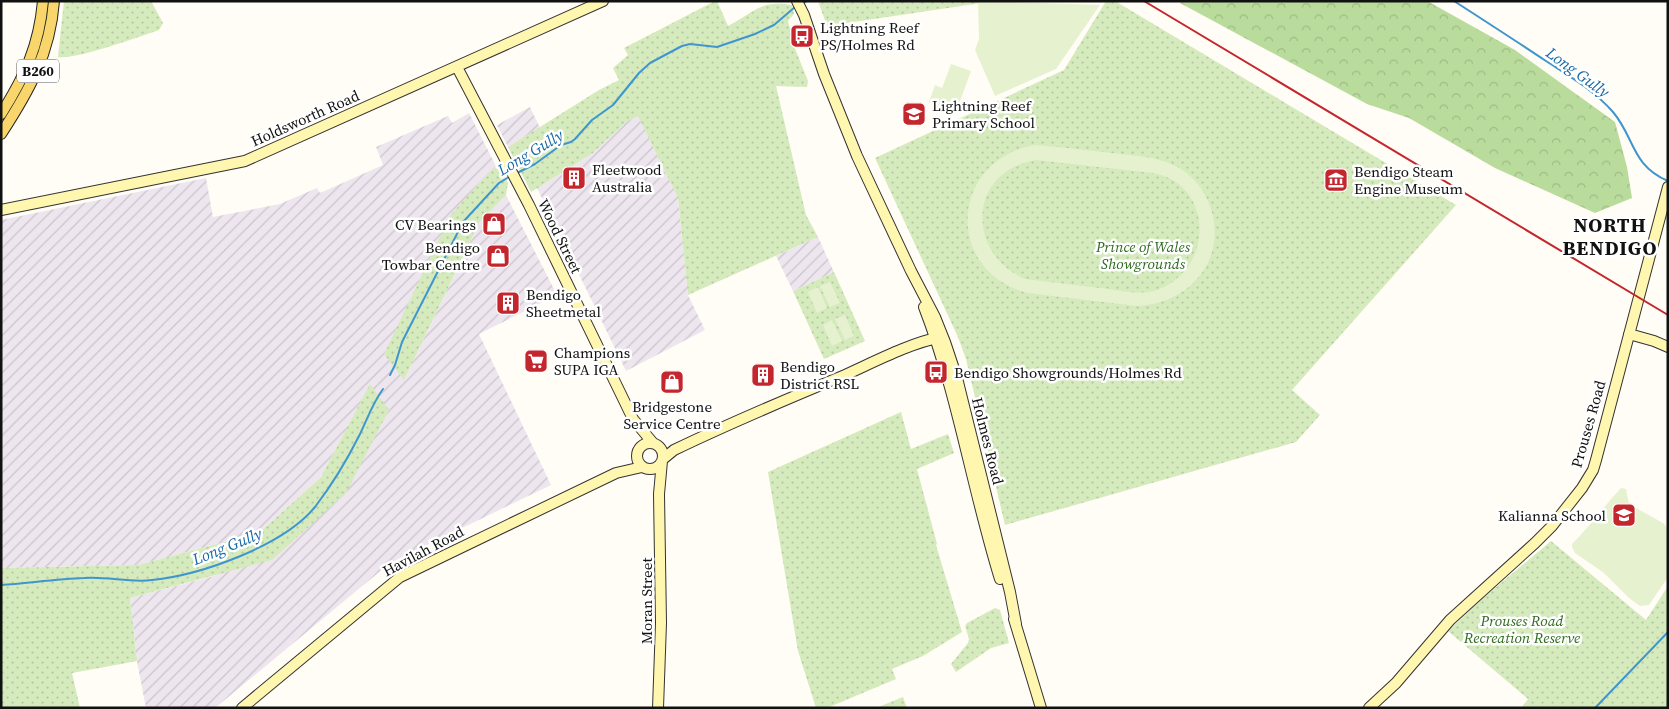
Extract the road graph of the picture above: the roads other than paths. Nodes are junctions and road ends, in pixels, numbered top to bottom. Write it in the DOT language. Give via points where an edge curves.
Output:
graph roads {
  1 [pos="43,1"];
  2 [pos="54,1"];
  3 [pos="603,1"];
  4 [pos="800,6"];
  5 [pos="457,67"];
  6 [pos="1,114"];
  7 [pos="1,134"];
  8 [pos="1668,187"];
  9 [pos="1,210"];
  10 [pos="1629,334"];
  11 [pos="940,340"];
  12 [pos="1668,347"];
  13 [pos="633,419"];
  14 [pos="689,443"];
  15 [pos="655,444"];
  16 [pos="638,452"];
  17 [pos="663,460"];
  18 [pos="646,468"];
  19 [pos="616,474"];
  20 [pos="659,494"];
  21 [pos="242,708"];
  22 [pos="658,708"];
  23 [pos="1041,708"];
  24 [pos="1368,708"];
  1 -- 6 [label="main road, B260" via="40,28 31,59"];
  2 -- 7 [label="main road, B260" via="50,33 38,70"];
  3 -- 5 [label="street, Holdsworth Road"];
  4 -- 11 [label="street, Holmes Road" via="857,156"];
  5 -- 9 [label="street, Holdsworth Road" via="244,161"];
  5 -- 13 [label="street, Wood Street"];
  8 -- 10 [label="street, Prouses Road"];
  10 -- 12 [label="street"];
  10 -- 24 [label="street, Prouses Road" via="1595,465 1582,488 1536,543 1450,620 1396,682"];
  11 -- 14 [label="street" via="871,363"];
  11 -- 23 [label="street, Holmes Road" via="988,539"];
  13 -- 15 [label="street, Wood Street"];
  13 -- 16 [label="street, Wood Street"];
  14 -- 15 [label="street"];
  14 -- 17 [label="street"];
  15 -- 16 [label="street" via="645,444"];
  15 -- 17 [label="street" via="662,451"];
  16 -- 18 [label="street" via="638,462"];
  16 -- 19 [label="street, Havilah Road"];
  17 -- 18 [label="street" via="657,468"];
  17 -- 20 [label="street, Moran Street"];
  18 -- 19 [label="street, Havilah Road"];
  18 -- 20 [label="street, Moran Street" via="654,477"];
  19 -- 21 [label="street, Havilah Road" via="400,577"];
  20 -- 22 [label="street, Moran Street" via="661,623"];
}
